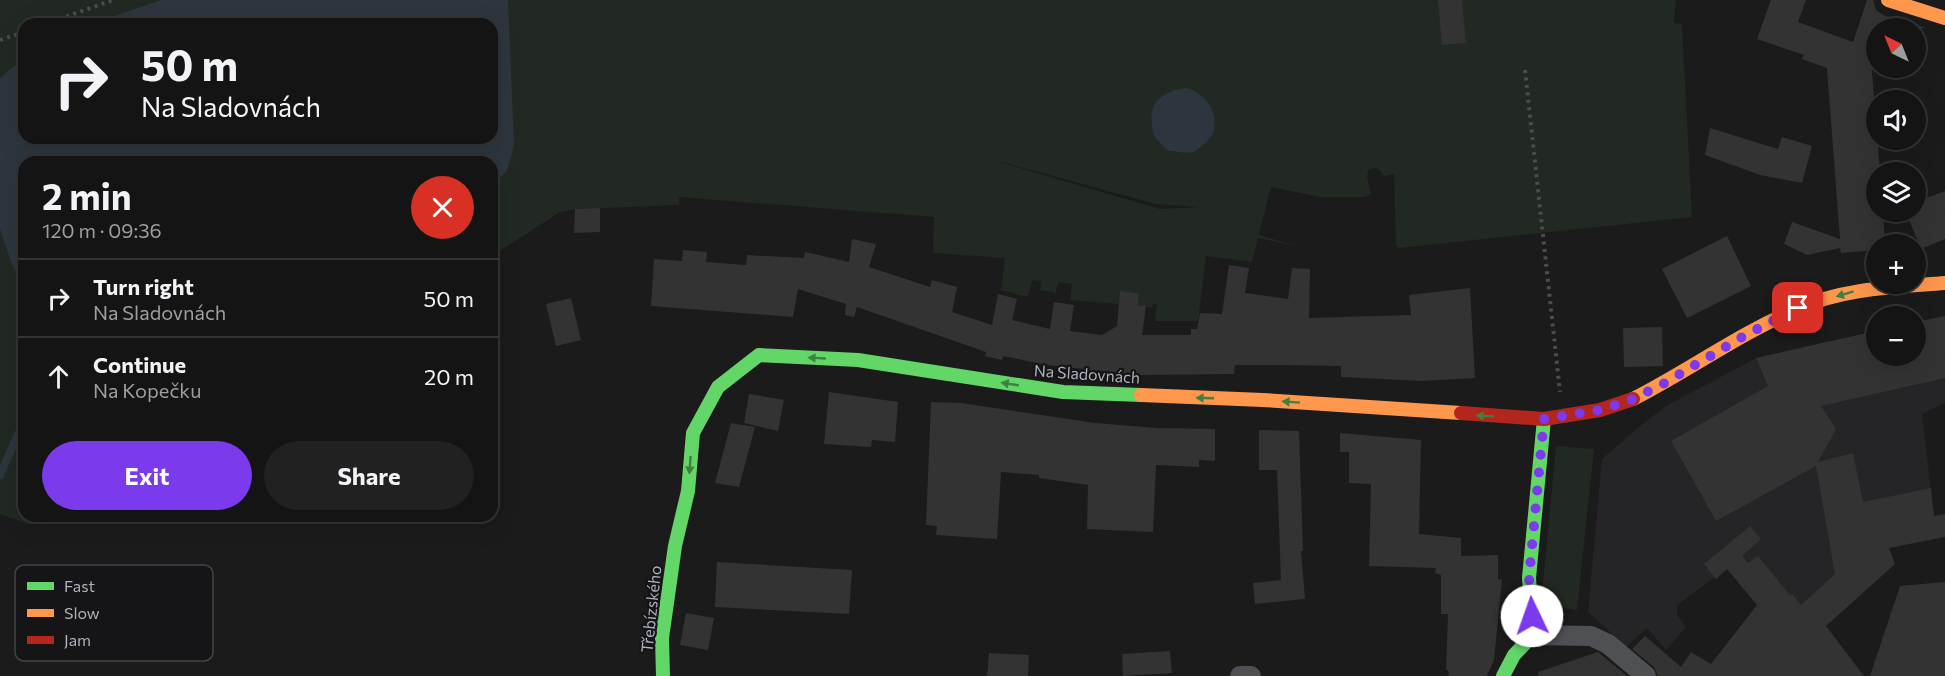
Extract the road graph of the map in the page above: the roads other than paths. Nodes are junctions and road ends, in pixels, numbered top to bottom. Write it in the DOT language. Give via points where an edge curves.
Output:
graph roads {
  1 [pos="1888,0"];
  2 [pos="1945,18"];
  3 [pos="1945,283"];
  4 [pos="1544,419"];
  5 [pos="675,546"];
  6 [pos="1533,635"];
  7 [pos="663,676"];
  8 [pos="1240,676"];
  9 [pos="1251,676"];
  10 [pos="1503,676"];
  11 [pos="1646,676"];
  1 -- 2 [label="street"];
  3 -- 4 [label="street, Na Sladovnách, one-way" via="1856,291 1798,308 1631,400 1600,410"];
  4 -- 5 [label="street, Na Sladovnách, one-way" via="1263,400 1063,392 858,360 759,355 718,387 693,433 688,491"];
  4 -- 6 [label="street" via="1529,578"];
  5 -- 7 [label="street, Třebízského" via="662,638"];
  6 -- 10 [label="street" via="1514,655"];
  6 -- 11 [label="street" via="1591,636 1608,644"];
  8 -- 9 [label="street"];
}
